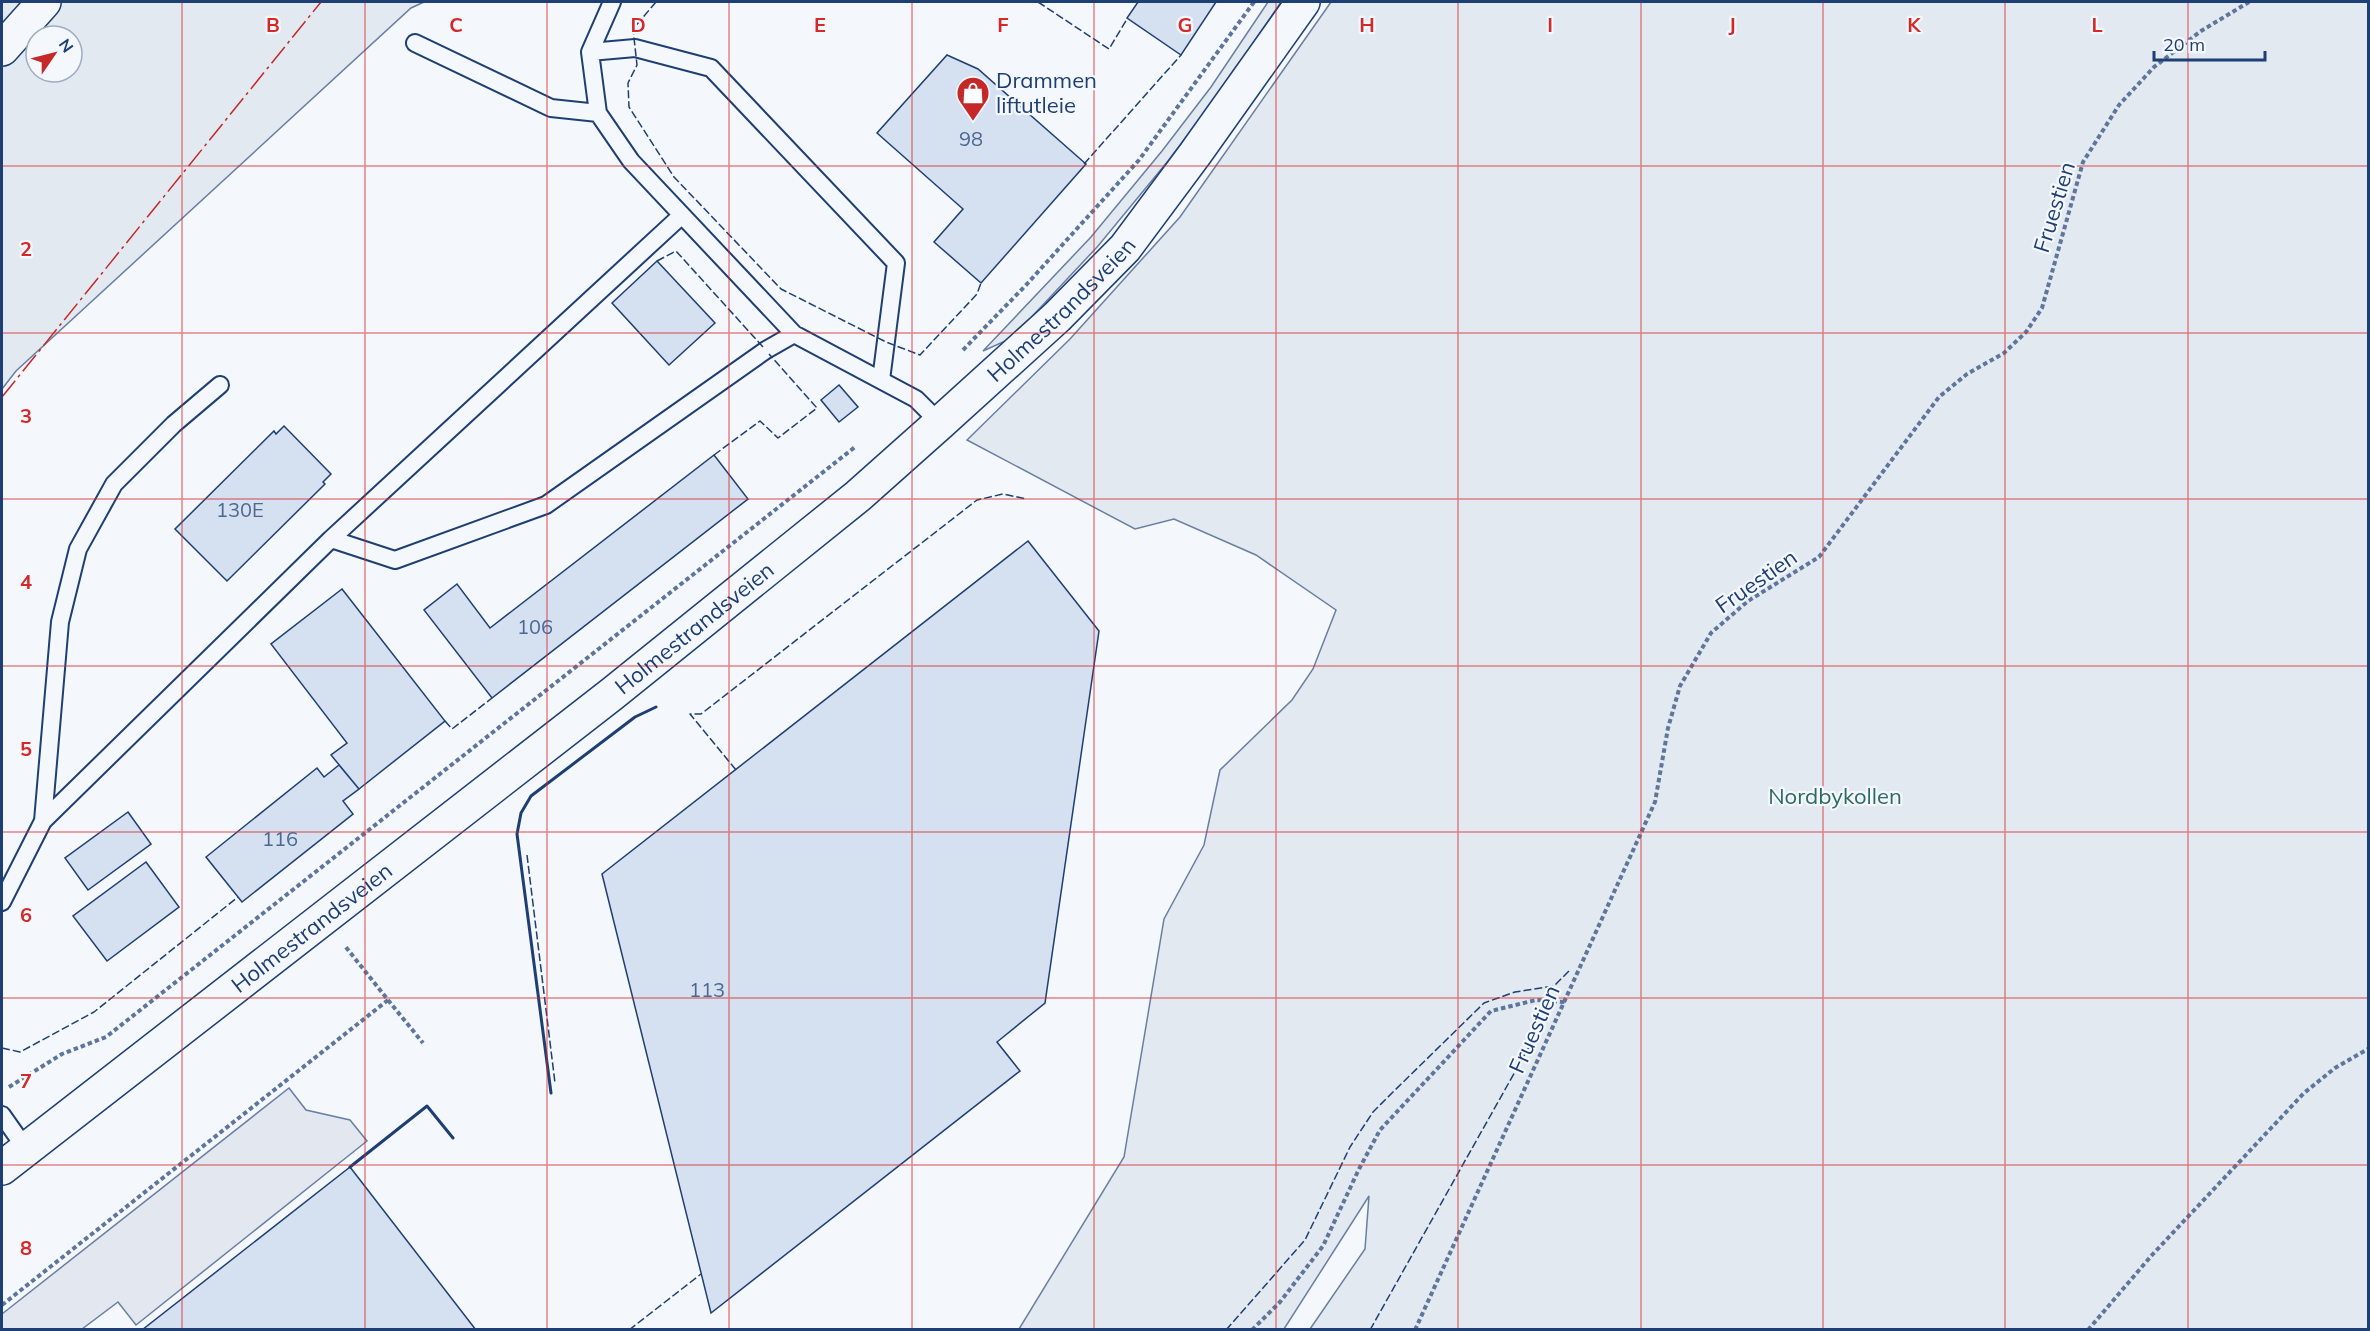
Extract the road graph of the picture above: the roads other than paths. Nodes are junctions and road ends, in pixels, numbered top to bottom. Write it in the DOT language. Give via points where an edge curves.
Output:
graph roads {
  1 [pos="44,2"];
  2 [pos="612,2"];
  3 [pos="1303,2"];
  4 [pos="415,44"];
  5 [pos="2,49"];
  6 [pos="590,52"];
  7 [pos="598,113"];
  8 [pos="682,215"];
  9 [pos="794,334"];
  10 [pos="881,380"];
  11 [pos="220,385"];
  12 [pos="940,423"];
  13 [pos="331,539"];
  14 [pos="43,821"];
  15 [pos="2,902"];
  16 [pos="2,1114"];
  17 [pos="14,1159"];
  1 -- 5 [label="main road"];
  2 -- 6 [label="lane"];
  3 -- 12 [label="main road, Holmestrandsveien" via="1125,248 1057,317"];
  4 -- 7 [label="lane" via="551,108"];
  6 -- 7 [label="lane"];
  6 -- 10 [label="lane" via="635,48 711,68 896,263"];
  7 -- 8 [label="lane" via="631,161"];
  8 -- 9 [label="lane"];
  8 -- 13 [label="lane"];
  9 -- 10 [label="lane"];
  9 -- 13 [label="lane" via="546,505 394,560"];
  10 -- 12 [label="lane" via="916,399"];
  11 -- 14 [label="lane" via="114,484 78,549 60,622"];
  12 -- 17 [label="main road, Holmestrandsveien" via="858,496 612,694"];
  13 -- 14 [label="lane"];
  14 -- 15 [label="lane"];
  16 -- 17 [label="lane"];
}
